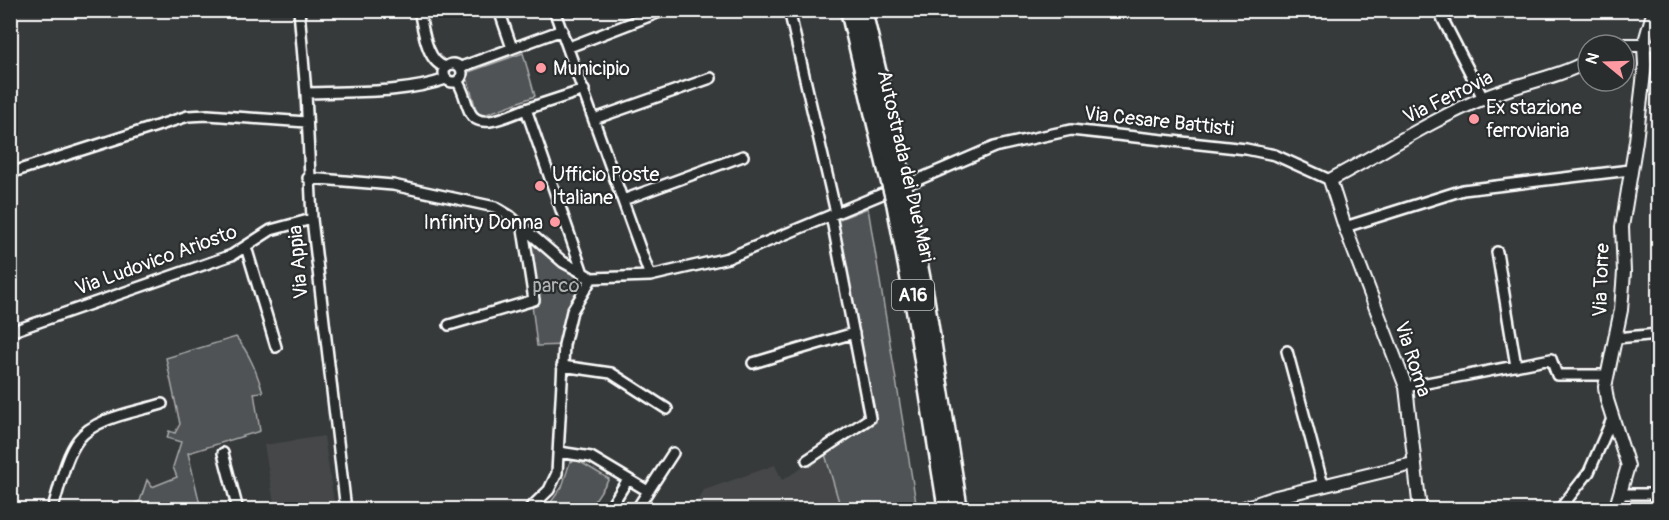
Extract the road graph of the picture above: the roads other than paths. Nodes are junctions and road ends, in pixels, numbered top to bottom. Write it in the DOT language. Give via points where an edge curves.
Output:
graph roads {
  1 [pos="299,10"];
  2 [pos="419,10"];
  3 [pos="499,10"];
  4 [pos="554,10"];
  5 [pos="664,10"];
  6 [pos="789,10"];
  7 [pos="849,10"];
  8 [pos="863,10"];
  9 [pos="1438,10"];
  10 [pos="1654,10"];
  11 [pos="562,30"];
  12 [pos="1636,45"];
  13 [pos="1644,45"];
  14 [pos="1659,45"];
  15 [pos="569,46"];
  16 [pos="512,48"];
  17 [pos="1576,67"];
  18 [pos="446,68"];
  19 [pos="460,68"];
  20 [pos="711,78"];
  21 [pos="447,79"];
  22 [pos="457,81"];
  23 [pos="584,90"];
  24 [pos="306,93"];
  25 [pos="1483,98"];
  26 [pos="526,109"];
  27 [pos="594,119"];
  28 [pos="306,122"];
  29 [pos="743,156"];
  30 [pos="892,163"];
  31 [pos="1630,170"];
  32 [pos="10,173"];
  33 [pos="308,177"];
  34 [pos="1330,180"];
  35 [pos="915,181"];
  36 [pos="894,199"];
  37 [pos="623,200"];
  38 [pos="834,214"];
  39 [pos="312,219"];
  40 [pos="1345,227"];
  41 [pos="523,229"];
  42 [pos="246,247"];
  43 [pos="1497,252"];
  44 [pos="650,276"];
  45 [pos="588,277"];
  46 [pos="449,325"];
  47 [pos="10,332"];
  48 [pos="854,333"];
  49 [pos="1659,334"];
  50 [pos="1617,338"];
  51 [pos="276,347"];
  52 [pos="1287,351"];
  53 [pos="753,363"];
  54 [pos="562,366"];
  55 [pos="1516,366"];
  56 [pos="1606,375"];
  57 [pos="1406,387"];
  58 [pos="935,393"];
  59 [pos="162,404"];
  60 [pos="667,409"];
  61 [pos="1612,419"];
  62 [pos="559,452"];
  63 [pos="223,453"];
  64 [pos="673,453"];
  65 [pos="807,460"];
  66 [pos="1413,464"];
  67 [pos="628,479"];
  68 [pos="1323,485"];
  69 [pos="648,491"];
  70 [pos="1621,494"];
  71 [pos="1659,494"];
  72 [pos="52,510"];
  73 [pos="238,510"];
  74 [pos="346,510"];
  75 [pos="528,510"];
  76 [pos="612,510"];
  77 [pos="636,510"];
  78 [pos="947,510"];
  79 [pos="959,510"];
  80 [pos="1238,510"];
  81 [pos="1420,510"];
  82 [pos="1559,510"];
  83 [pos="1615,510"];
  1 -- 24 [label="street, Via Appia"];
  2 -- 18 [label="street" via="434,59"];
  3 -- 16 [label="street"];
  4 -- 11 [label="street"];
  5 -- 15 [label="street"];
  6 -- 38 [label="street"];
  7 -- 30 [label="highway, Autostrada dei Due Mari / A16"];
  8 -- 30 [label="highway, Autostrada dei Due Mari / A16"];
  9 -- 25 [label="street"];
  10 -- 13 [label="street, Via Torre"];
  11 -- 15 [label="street"];
  11 -- 16 [label="street"];
  12 -- 13 [label="street"];
  13 -- 14 [label="street"];
  13 -- 31 [label="street, Via Torre" via="1645,65"];
  15 -- 23 [label="street"];
  16 -- 19 [label="street"];
  17 -- 25 [label="street, Via Ferrovia"];
  18 -- 19 [label="street" via="454,64"];
  18 -- 21 [label="street"];
  19 -- 22 [label="street" via="462,76"];
  20 -- 27 [label="street"];
  21 -- 22 [label="street"];
  21 -- 24 [label="street" via="363,91"];
  22 -- 26 [label="street" via="476,120 485,122"];
  23 -- 26 [label="street"];
  23 -- 27 [label="street"];
  24 -- 28 [label="street, Via Appia"];
  25 -- 34 [label="street, Via Ferrovia"];
  26 -- 45 [label="street"];
  27 -- 37 [label="street"];
  28 -- 32 [label="street" via="188,116"];
  28 -- 33 [label="street, Via Appia"];
  29 -- 37 [label="street"];
  30 -- 36 [label="highway, Autostrada dei Due Mari / A16, bridge"];
  31 -- 40 [label="street" via="1463,190"];
  31 -- 50 [label="street, Via Torre" via="1622,227 1624,282"];
  33 -- 39 [label="street, Via Appia"];
  33 -- 41 [label="street" via="393,185 495,207"];
  34 -- 35 [label="street, Via Cesare Battisti" via="1275,155 1246,149 1071,130 994,147"];
  34 -- 40 [label="street, Via Roma"];
  36 -- 38 [label="street"];
  36 -- 58 [label="highway, Autostrada dei Due Mari / A16"];
  37 -- 44 [label="street"];
  38 -- 44 [label="street" via="728,258"];
  38 -- 48 [label="street"];
  39 -- 42 [label="street, Via Ludovico Ariosto" via="271,230"];
  39 -- 74 [label="street, Via Appia"];
  40 -- 57 [label="street, Via Roma"];
  41 -- 45 [label="street"];
  41 -- 46 [label="street" via="534,300"];
  42 -- 47 [label="street, Via Ludovico Ariosto"];
  42 -- 51 [label="street"];
  43 -- 55 [label="street"];
  44 -- 45 [label="street"];
  45 -- 54 [label="street" via="572,310"];
  48 -- 53 [label="street"];
  48 -- 65 [label="street" via="870,418"];
  49 -- 50 [label="street"];
  50 -- 56 [label="street, Via Torre"];
  52 -- 68 [label="street"];
  54 -- 60 [label="street" via="611,373"];
  54 -- 62 [label="street"];
  55 -- 56 [label="street" via="1551,359 1557,375"];
  55 -- 57 [label="street"];
  56 -- 61 [label="street, Via Torre"];
  57 -- 66 [label="street, Via Roma"];
  58 -- 78 [label="highway, Autostrada dei Due Mari / A16"];
  58 -- 79 [label="highway, Autostrada dei Due Mari / A16"];
  59 -- 72 [label="street" via="85,432 73,450"];
  61 -- 70 [label="street, Via Torre" via="1628,466"];
  61 -- 82 [label="street" via="1589,472"];
  62 -- 67 [label="street" via="591,457"];
  62 -- 75 [label="street" via="557,473 549,490"];
  63 -- 73 [label="street"];
  64 -- 69 [label="street"];
  66 -- 68 [label="street"];
  66 -- 81 [label="street, Via Roma"];
  67 -- 69 [label="street"];
  67 -- 76 [label="street"];
  68 -- 80 [label="street"];
  69 -- 77 [label="street"];
  70 -- 71 [label="street"];
  70 -- 83 [label="street, Via Torre"];
}
